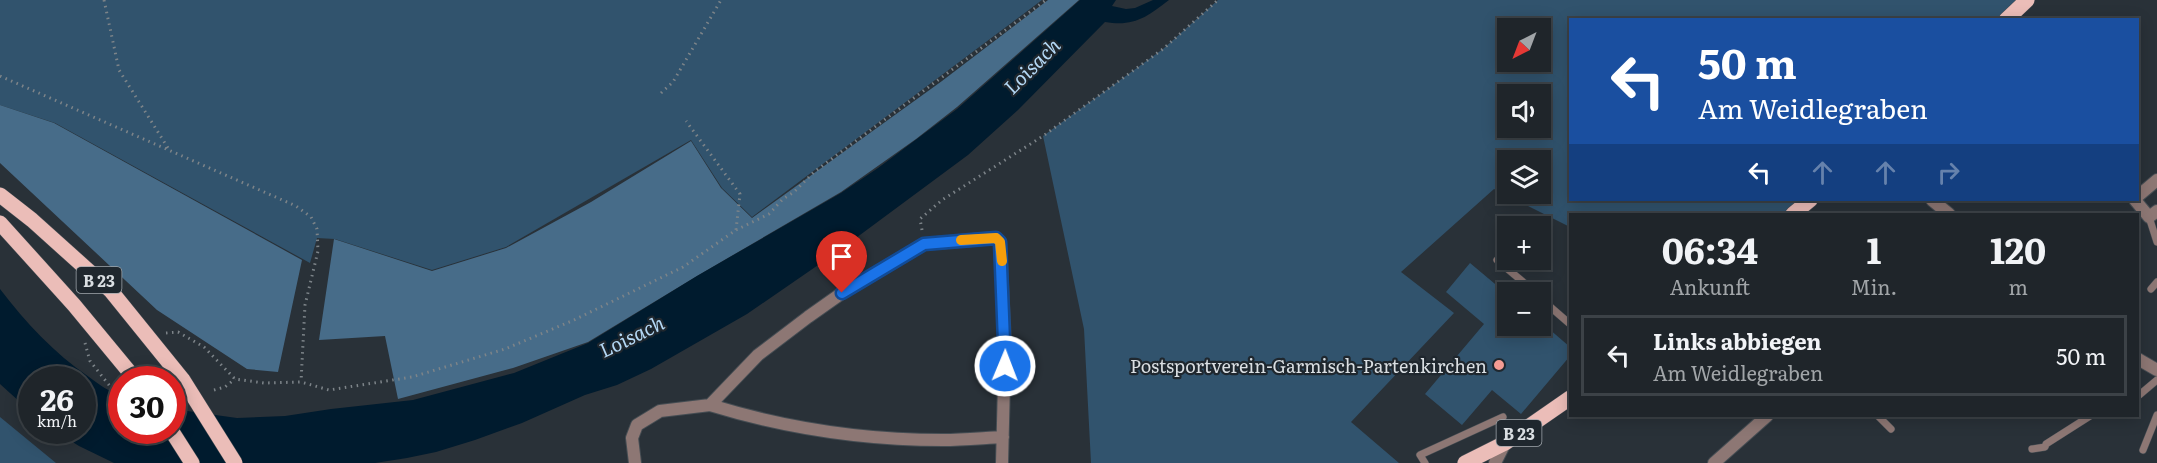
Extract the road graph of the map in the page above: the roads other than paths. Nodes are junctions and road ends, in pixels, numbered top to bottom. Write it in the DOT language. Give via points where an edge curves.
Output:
graph roads {
  1 [pos="2026,0"];
  2 [pos="2008,18"];
  3 [pos="2157,180"];
  4 [pos="0,195"];
  5 [pos="2139,195"];
  6 [pos="1933,201"];
  7 [pos="1948,213"];
  8 [pos="2153,214"];
  9 [pos="0,223"];
  10 [pos="2157,242"];
  11 [pos="1509,270"];
  12 [pos="1522,282"];
  13 [pos="2157,282"];
  14 [pos="2151,288"];
  15 [pos="1551,308"];
  16 [pos="1569,323"];
  17 [pos="2139,360"];
  18 [pos="125,366"];
  19 [pos="2157,370"];
  20 [pos="2157,380"];
  21 [pos="2139,395"];
  22 [pos="1569,399"];
  23 [pos="710,405"];
  24 [pos="2157,415"];
  25 [pos="1503,417"];
  26 [pos="1766,417"];
  27 [pos="1879,417"];
  28 [pos="2088,417"];
  29 [pos="1891,429"];
  30 [pos="1003,436"];
  31 [pos="1505,443"];
  32 [pos="180,444"];
  33 [pos="2032,449"];
  34 [pos="2143,450"];
  35 [pos="192,463"];
  36 [pos="236,463"];
  37 [pos="635,463"];
  38 [pos="1002,463"];
  39 [pos="1425,463"];
  40 [pos="1465,463"];
  41 [pos="1495,463"];
  42 [pos="1714,463"];
  1 -- 2 [label="main road"];
  3 -- 5 [label="street"];
  4 -- 36 [label="main road, B 23, bridge" via="111,291 183,380"];
  5 -- 8 [label="street"];
  6 -- 7 [label="street"];
  8 -- 10 [label="lane"];
  9 -- 18 [label="main road, B 23"];
  11 -- 12 [label="lane"];
  13 -- 14 [label="lane"];
  15 -- 16 [label="lane"];
  17 -- 19 [label="street"];
  20 -- 21 [label="lane"];
  22 -- 31 [label="main road, B 23"];
  23 -- 30 [label="street" via="756,418 860,435 944,440"];
  23 -- 30 [label="street" via="758,355 808,317 924,244 996,238 1000,242 1005,343"];
  23 -- 37 [label="street" via="660,411 637,425 632,438"];
  24 -- 34 [label="lane"];
  25 -- 39 [label="lane" via="1420,455"];
  26 -- 42 [label="street"];
  27 -- 29 [label="lane"];
  28 -- 33 [label="lane" via="2045,447"];
  30 -- 38 [label="street"];
  31 -- 40 [label="main road, B 23"];
  31 -- 41 [label="street"];
  32 -- 35 [label="main road"];
}
